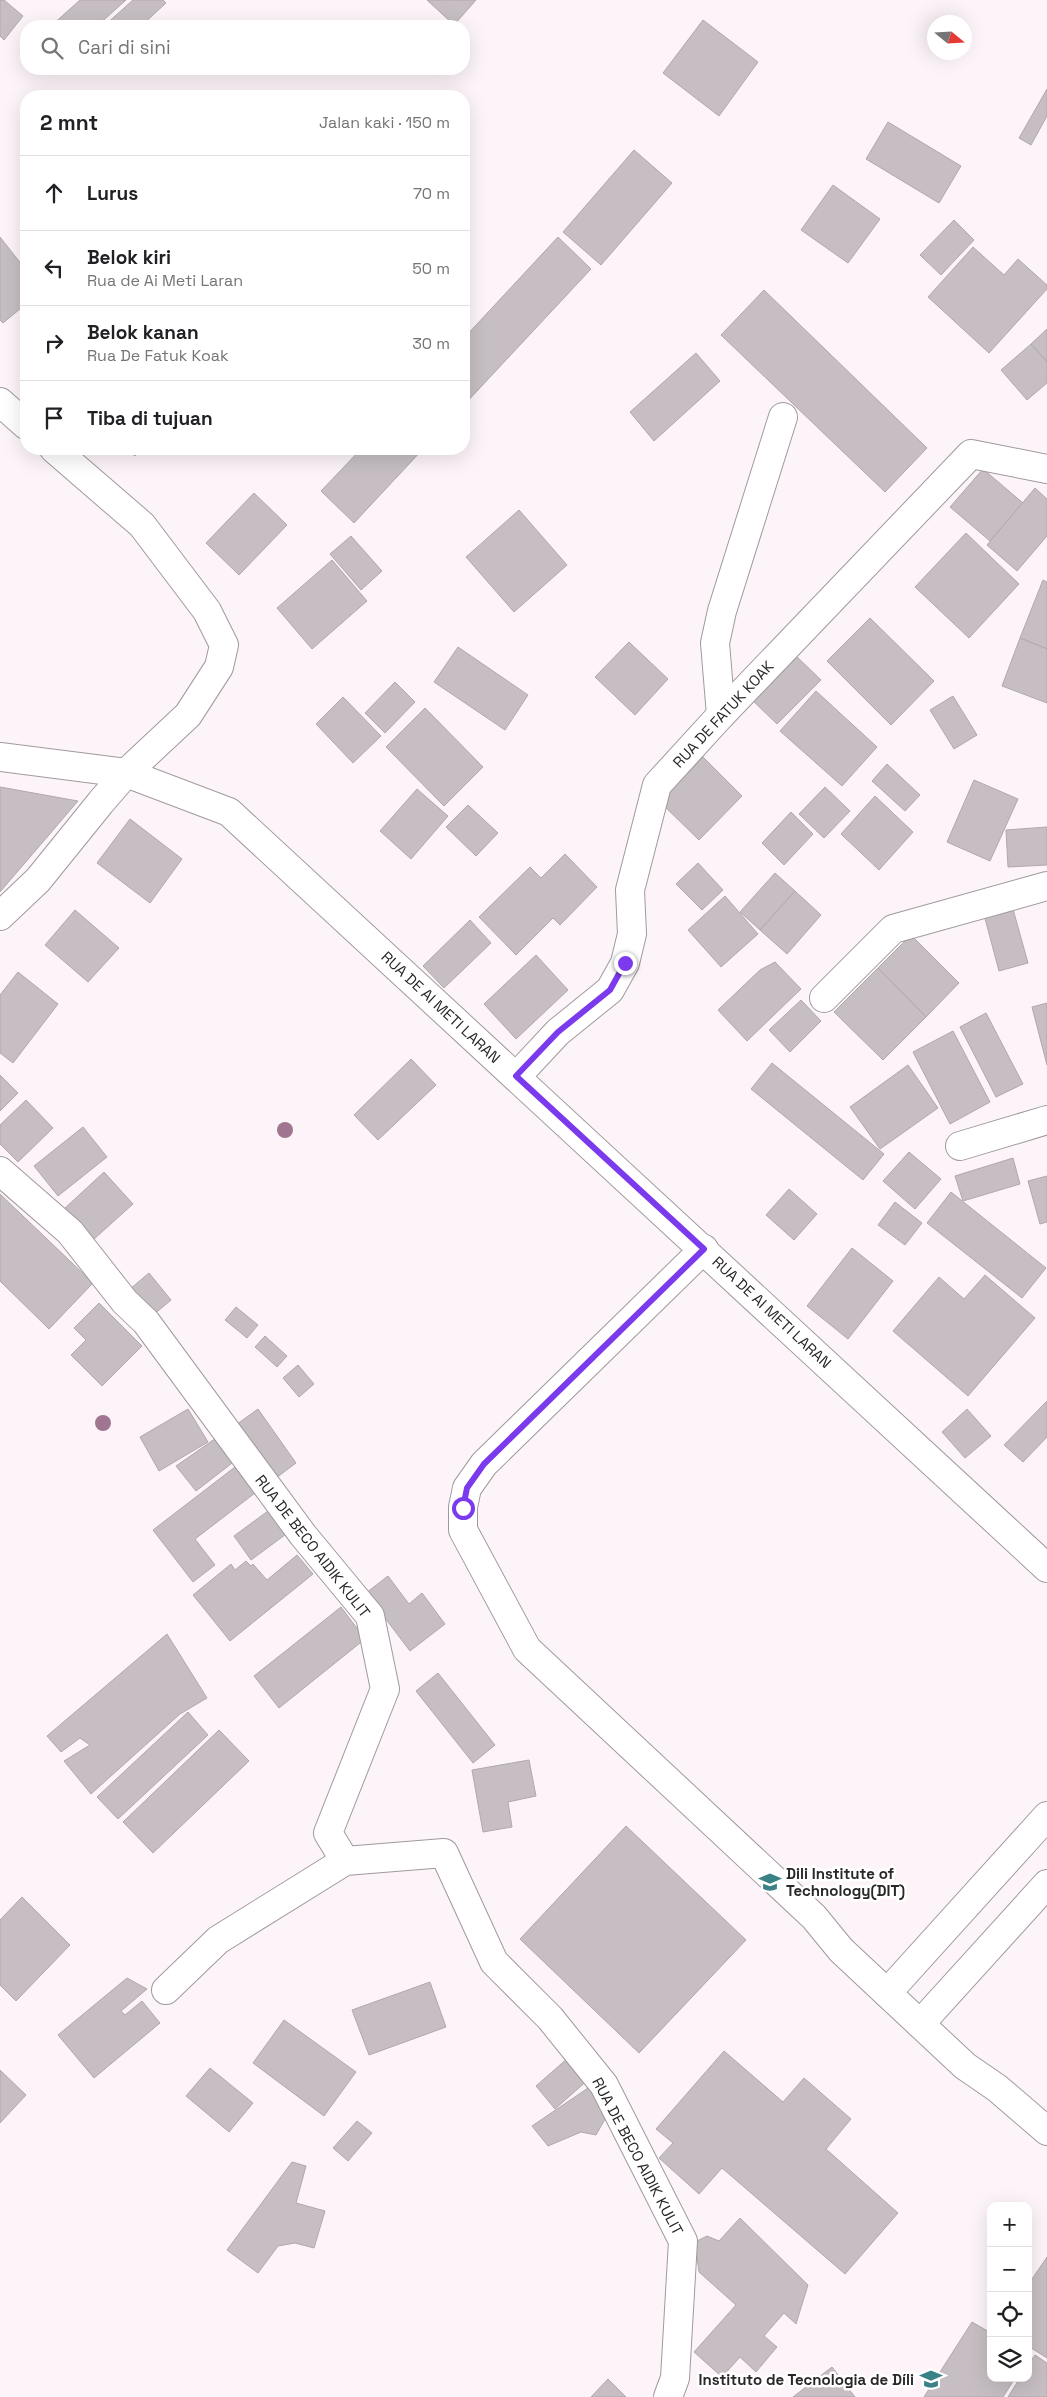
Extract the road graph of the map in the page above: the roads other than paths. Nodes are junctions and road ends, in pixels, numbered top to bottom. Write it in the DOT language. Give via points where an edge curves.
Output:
graph roads {
  1 [pos="0,402"];
  2 [pos="784,417"];
  3 [pos="20,420"];
  4 [pos="61,455"];
  5 [pos="1047,469"];
  6 [pos="721,715"];
  7 [pos="1,754"];
  8 [pos="126,774"];
  9 [pos="1047,886"];
  10 [pos="0,916"];
  11 [pos="824,998"];
  12 [pos="516,1076"];
  13 [pos="1047,1120"];
  14 [pos="960,1146"];
  15 [pos="0,1171"];
  16 [pos="704,1249"];
  17 [pos="1047,1568"];
  18 [pos="1047,1816"];
  19 [pos="345,1861"];
  20 [pos="1047,1884"];
  21 [pos="166,1990"];
  22 [pos="887,1993"];
  23 [pos="920,2024"];
  24 [pos="1047,2131"];
  25 [pos="668,2397"];
  1 -- 3 [label="street"];
  2 -- 6 [label="street" via="722,611 715,643"];
  4 -- 8 [label="street" via="142,525 207,611 224,645 218,668 188,714"];
  5 -- 6 [label="street, RUA DE FATUK KOAK" via="971,454"];
  6 -- 12 [label="street, RUA DE FATUK KOAK" via="657,785 630,890 632,934 625,963 610,990 558,1032"];
  7 -- 8 [label="street, RUA DE AI METI LARAN"];
  8 -- 10 [label="street" via="38,880"];
  8 -- 12 [label="street, RUA DE AI METI LARAN" via="229,812"];
  9 -- 11 [label="street" via="893,929"];
  12 -- 16 [label="street, RUA DE AI METI LARAN"];
  13 -- 14 [label="street"];
  15 -- 19 [label="street, RUA DE BECO AIDIK KULIT" via="70,1232 125,1302 146,1322 303,1535 370,1616 384,1689 328,1833"];
  16 -- 17 [label="street, RUA DE AI METI LARAN"];
  16 -- 22 [label="street" via="484,1464 467,1488 463,1530 527,1650 814,1917 841,1950"];
  18 -- 22 [label="street"];
  19 -- 21 [label="street, RUA DE BECO AIDIK KULIT" via="218,1940"];
  19 -- 25 [label="street, RUA DE BECO AIDIK KULIT" via="444,1853 494,1962 550,2018 604,2085 683,2241 675,2378"];
  20 -- 23 [label="street"];
  22 -- 23 [label="street"];
  23 -- 24 [label="street" via="965,2066 997,2088"];
}
